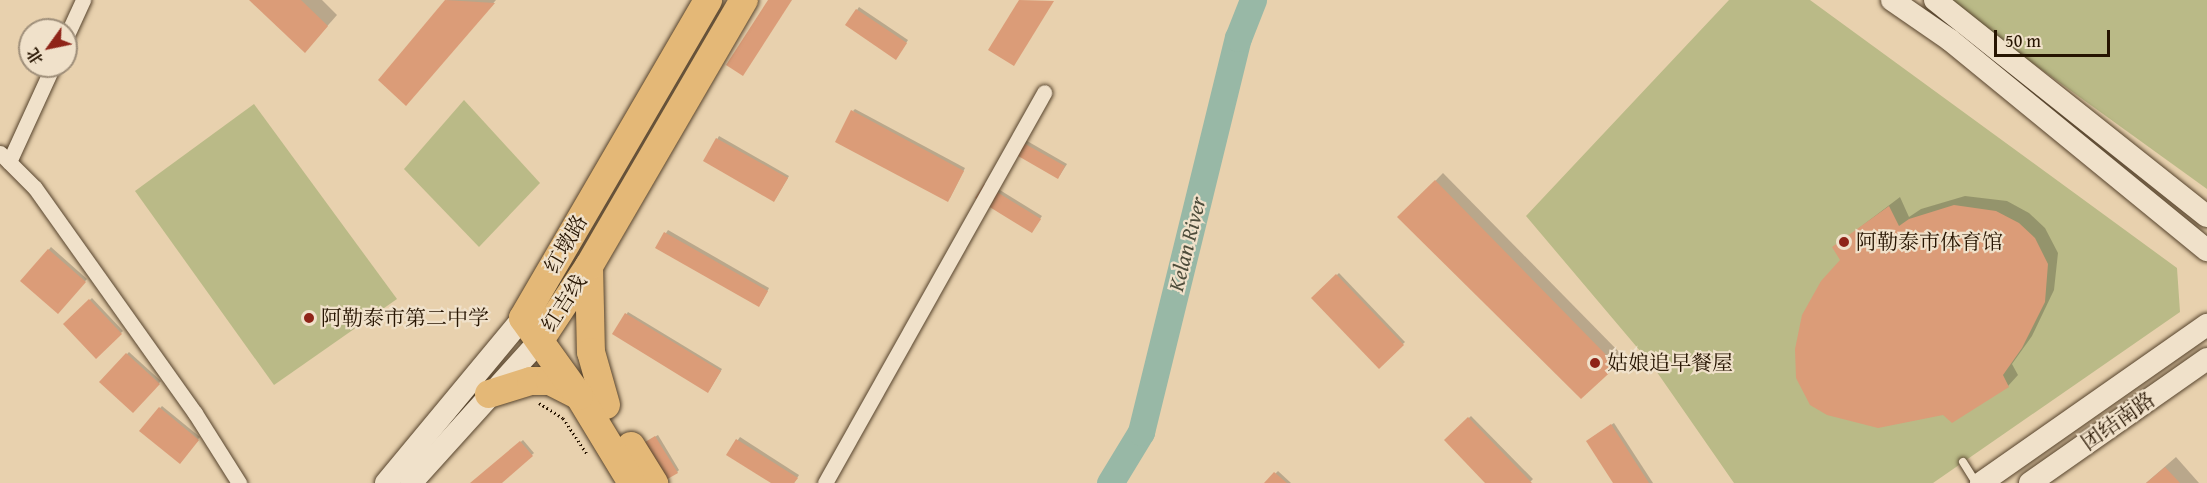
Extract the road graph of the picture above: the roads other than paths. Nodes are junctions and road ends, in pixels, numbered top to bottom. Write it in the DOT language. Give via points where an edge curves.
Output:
graph roads {
  1 [pos="83,0"];
  2 [pos="708,0"];
  3 [pos="744,0"];
  4 [pos="1892,0"];
  5 [pos="1935,0"];
  6 [pos="75,18"];
  7 [pos="47,78"];
  8 [pos="1044,92"];
  9 [pos="4,157"];
  10 [pos="2207,216"];
  11 [pos="2207,250"];
  12 [pos="589,266"];
  13 [pos="537,320"];
  14 [pos="2207,325"];
  15 [pos="2207,359"];
  16 [pos="489,394"];
  17 [pos="579,396"];
  18 [pos="606,405"];
  19 [pos="1963,462"];
  20 [pos="239,483"];
  21 [pos="386,483"];
  22 [pos="411,483"];
  23 [pos="632,483"];
  24 [pos="654,483"];
  25 [pos="825,483"];
  26 [pos="1976,483"];
  27 [pos="1982,483"];
  28 [pos="2030,483"];
  1 -- 6 [label="street"];
  2 -- 13 [label="highway, 红墩路"];
  3 -- 12 [label="highway, 红墩路"];
  4 -- 11 [label="main road" via="1950,40"];
  5 -- 10 [label="main road"];
  7 -- 9 [label="street"];
  8 -- 25 [label="street"];
  9 -- 20 [label="street" via="35,188 195,413"];
  12 -- 13 [label="highway, 红吉线"];
  12 -- 18 [label="highway" via="591,352"];
  13 -- 16 [label="main road"];
  13 -- 17 [label="highway"];
  13 -- 18 [label="highway"];
  13 -- 21 [label="main road"];
  14 -- 27 [label="main road"];
  15 -- 28 [label="main road, 团结南路"];
  16 -- 17 [label="highway" via="531,381 550,381"];
  16 -- 22 [label="main road"];
  17 -- 23 [label="highway"];
  18 -- 24 [label="highway"];
  19 -- 26 [label="lane"];
}
